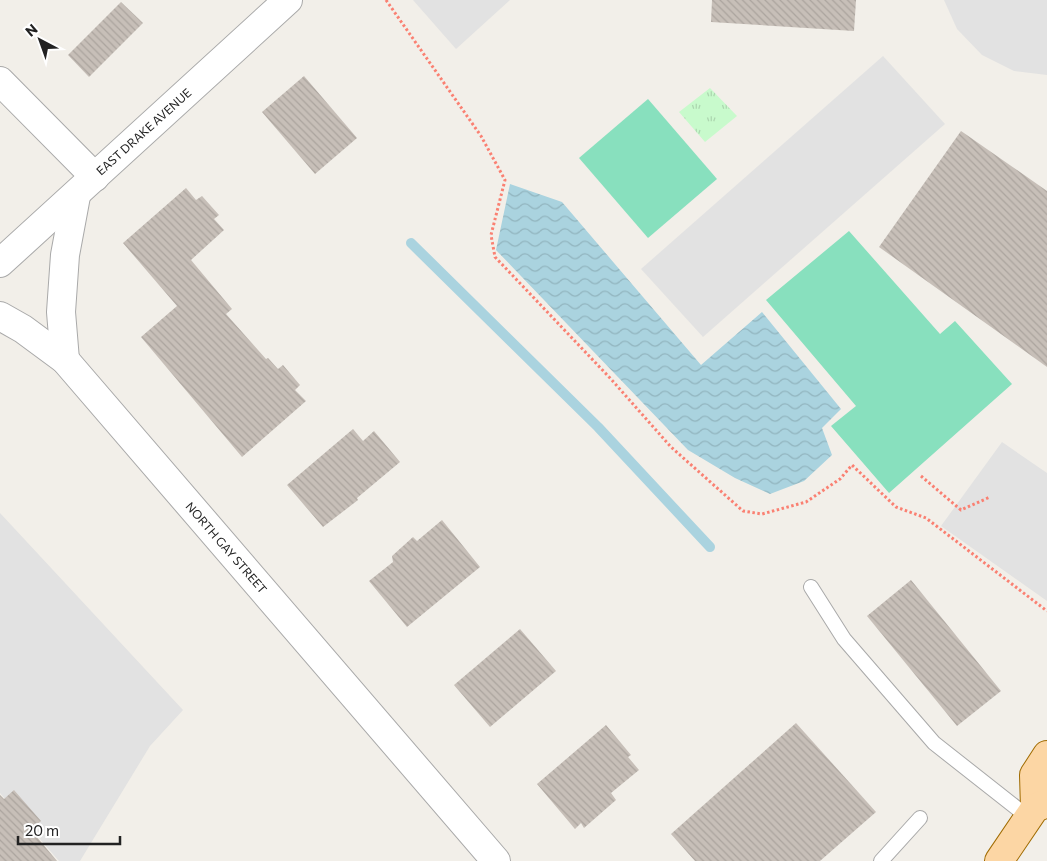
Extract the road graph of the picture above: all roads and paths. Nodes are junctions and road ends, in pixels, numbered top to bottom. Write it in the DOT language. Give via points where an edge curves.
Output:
graph roads {
  1 [pos="288,0"];
  2 [pos="386,0"];
  3 [pos="0,81"];
  4 [pos="95,176"];
  5 [pos="76,196"];
  6 [pos="0,264"];
  7 [pos="0,316"];
  8 [pos="65,360"];
  9 [pos="921,476"];
  10 [pos="990,497"];
  11 [pos="811,588"];
  12 [pos="1047,611"];
  13 [pos="1047,755"];
  14 [pos="1037,809"];
  15 [pos="920,818"];
  16 [pos="496,861"];
  17 [pos="881,861"];
  18 [pos="999,861"];
  1 -- 4 [label="street, EAST DRAKE AVENUE"];
  2 -- 12 [label="path" via="481,136 505,180 491,235 496,257 671,447 743,511 762,514 806,502 840,479 852,465 896,508 926,518"];
  3 -- 4 [label="street"];
  4 -- 5 [label="street, EAST DRAKE AVENUE"];
  5 -- 6 [label="street, EAST DRAKE AVENUE"];
  5 -- 8 [label="street" via="65,255 61,312"];
  7 -- 8 [label="street, NORTH GAY STREET"];
  8 -- 16 [label="street, NORTH GAY STREET"];
  9 -- 10 [label="path" via="961,510"];
  11 -- 14 [label="lane" via="844,639 934,743"];
  13 -- 14 [label="main road" via="1034,775"];
  14 -- 18 [label="main road"];
  15 -- 17 [label="lane"];
}
